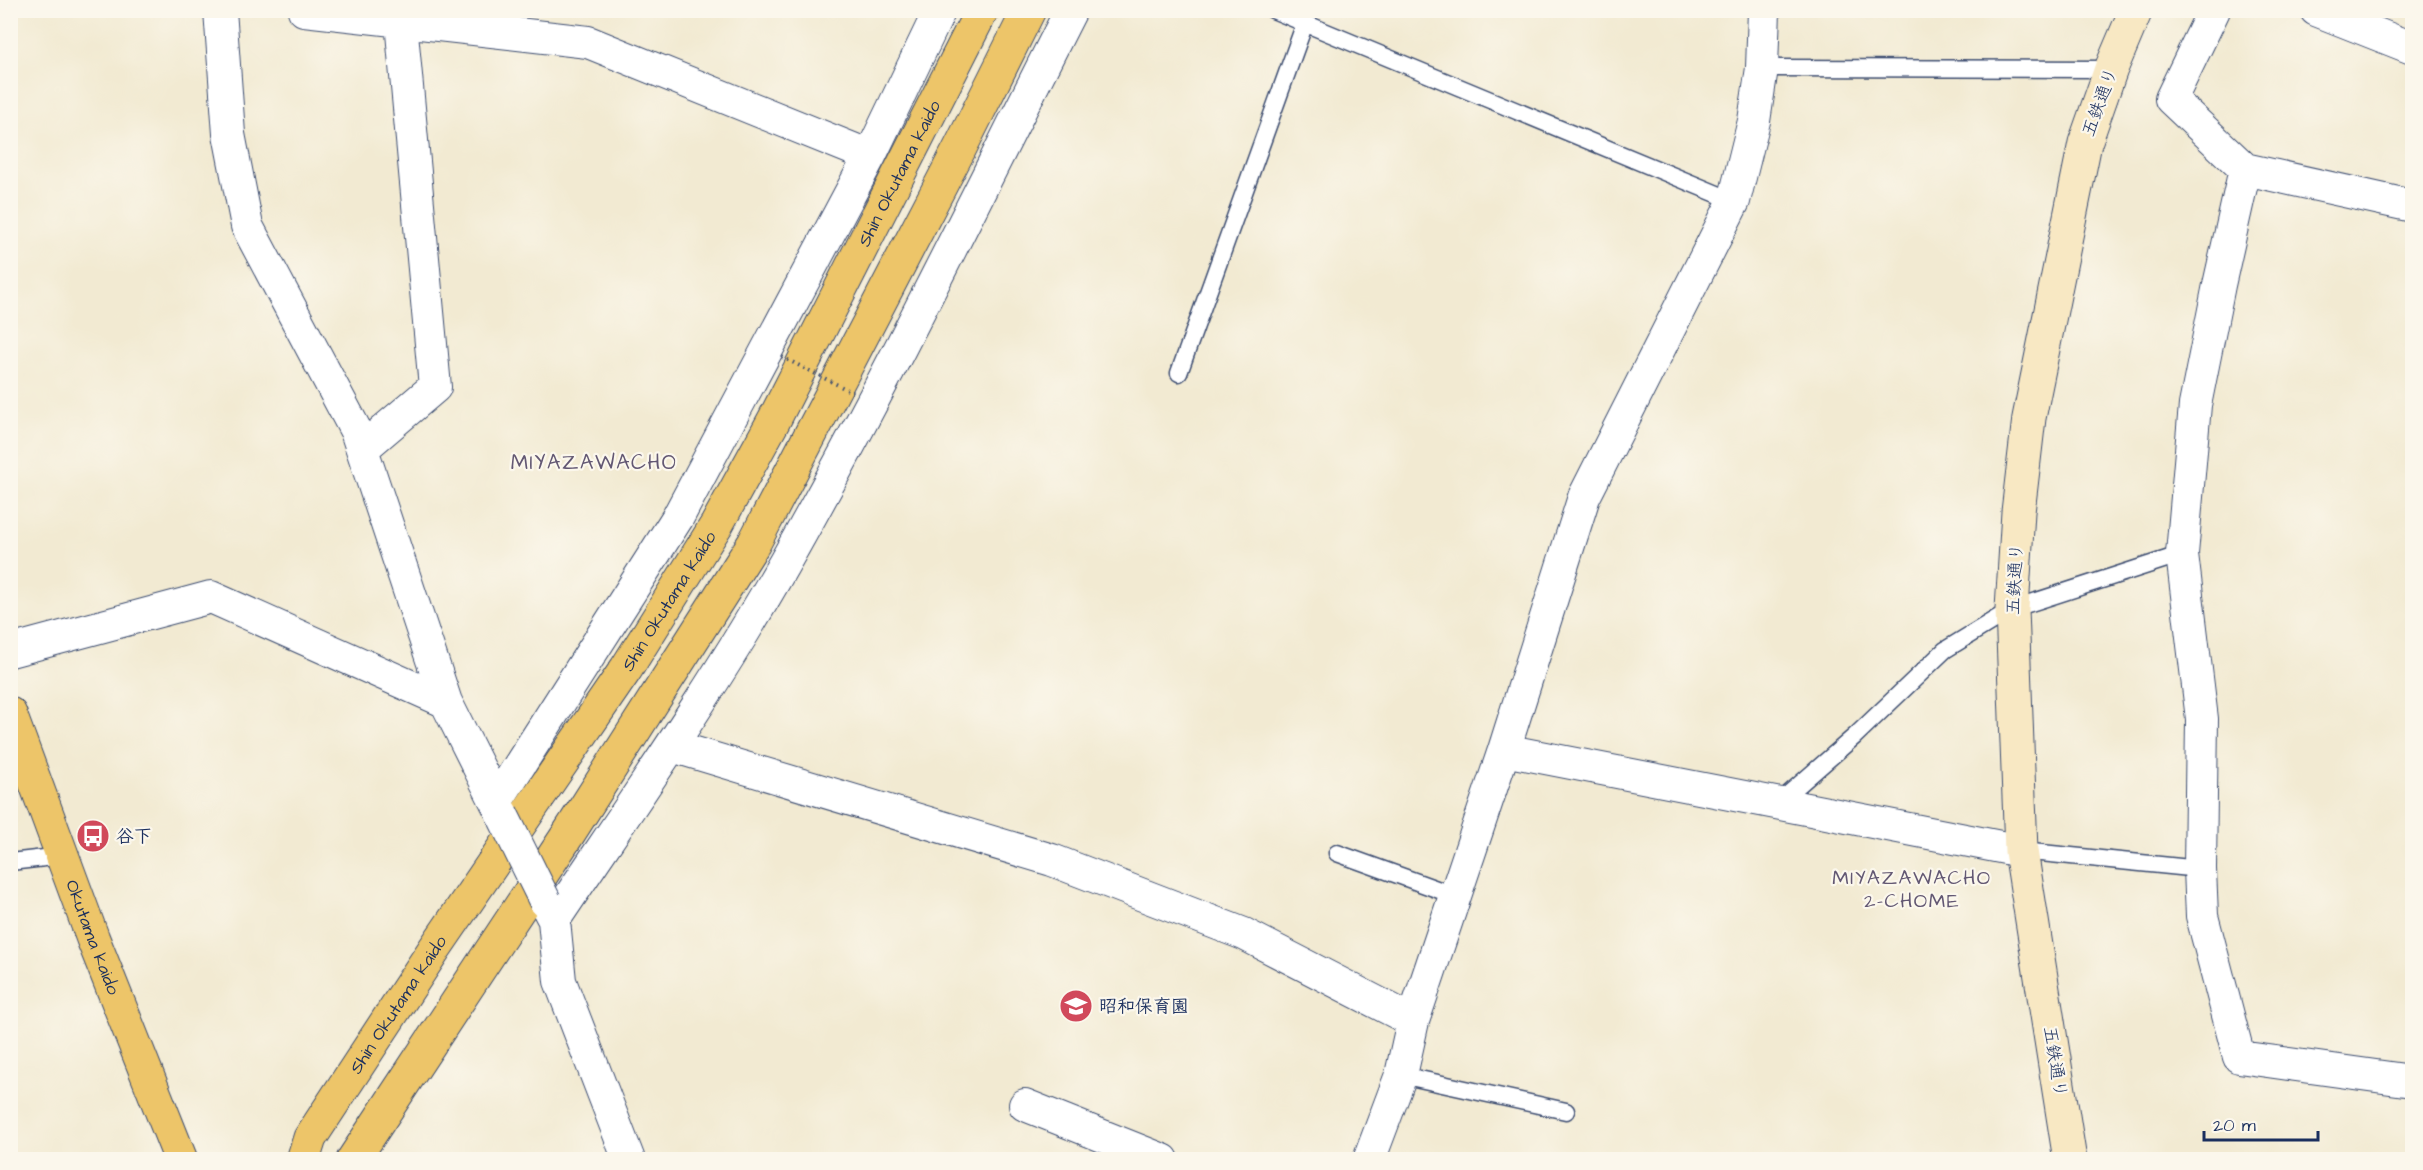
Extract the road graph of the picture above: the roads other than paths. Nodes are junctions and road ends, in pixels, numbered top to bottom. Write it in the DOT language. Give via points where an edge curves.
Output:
graph roads {
  1 [pos="220,10"];
  2 [pos="304,10"];
  3 [pos="940,10"];
  4 [pos="982,10"];
  5 [pos="1029,10"];
  6 [pos="1071,10"];
  7 [pos="1273,10"];
  8 [pos="1764,10"];
  9 [pos="2136,10"];
  10 [pos="2214,10"];
  11 [pos="2316,10"];
  12 [pos="401,22"];
  13 [pos="1305,23"];
  14 [pos="2412,48"];
  15 [pos="1762,68"];
  16 [pos="2111,69"];
  17 [pos="870,156"];
  18 [pos="2246,170"];
  19 [pos="1734,201"];
  20 [pos="2412,206"];
  21 [pos="1179,373"];
  22 [pos="362,449"];
  23 [pos="2182,554"];
  24 [pos="2012,609"];
  25 [pos="10,651"];
  26 [pos="446,702"];
  27 [pos="10,714"];
  28 [pos="672,746"];
  29 [pos="1504,750"];
  30 [pos="1777,804"];
  31 [pos="499,808"];
  32 [pos="2020,851"];
  33 [pos="1337,853"];
  34 [pos="62,856"];
  35 [pos="10,862"];
  36 [pos="2199,869"];
  37 [pos="1456,896"];
  38 [pos="549,911"];
  39 [pos="1413,1021"];
  40 [pos="1401,1076"];
  41 [pos="2412,1081"];
  42 [pos="1025,1105"];
  43 [pos="1566,1111"];
  44 [pos="181,1160"];
  45 [pos="303,1160"];
  46 [pos="354,1160"];
  47 [pos="628,1160"];
  48 [pos="1163,1160"];
  49 [pos="1369,1160"];
  50 [pos="2070,1160"];
  1 -- 22 [label="street" via="229,134 247,226"];
  2 -- 12 [label="street"];
  3 -- 17 [label="street"];
  4 -- 45 [label="main road, Shin Okutama kaido" via="774,420 717,524 626,669 310,1138"];
  5 -- 46 [label="main road" via="754,543 569,834"];
  6 -- 28 [label="street" via="830,480 733,650"];
  7 -- 13 [label="lane"];
  8 -- 15 [label="street"];
  9 -- 16 [label="street, 五鉄通り"];
  10 -- 18 [label="street" via="2171,99"];
  11 -- 14 [label="street"];
  12 -- 17 [label="street" via="588,42"];
  12 -- 22 [label="street" via="435,387"];
  13 -- 19 [label="lane"];
  13 -- 21 [label="lane"];
  15 -- 16 [label="lane"];
  15 -- 19 [label="street" via="1754,121"];
  16 -- 24 [label="street, 五鉄通り" via="2085,143 2029,418"];
  17 -- 31 [label="street" via="678,517"];
  18 -- 20 [label="street"];
  18 -- 23 [label="street" via="2195,405"];
  19 -- 29 [label="street" via="1584,497"];
  22 -- 26 [label="street"];
  23 -- 24 [label="lane"];
  23 -- 36 [label="street" via="2202,718"];
  24 -- 30 [label="lane" via="1945,650"];
  24 -- 32 [label="street, 五鉄通り"];
  25 -- 26 [label="street" via="212,597"];
  26 -- 31 [label="street"];
  27 -- 34 [label="main road, Okutama kaido"];
  28 -- 38 [label="street"];
  28 -- 39 [label="street" via="1052,860 1244,934"];
  29 -- 30 [label="street"];
  29 -- 37 [label="street"];
  30 -- 32 [label="street"];
  31 -- 38 [label="street, bridge"];
  32 -- 36 [label="lane"];
  32 -- 50 [label="street, 五鉄通り"];
  33 -- 37 [label="lane"];
  34 -- 35 [label="lane"];
  34 -- 44 [label="main road, Okutama kaido"];
  36 -- 41 [label="street" via="2202,916 2239,1057"];
  37 -- 39 [label="street"];
  38 -- 47 [label="street" via="560,981"];
  39 -- 40 [label="street"];
  40 -- 43 [label="lane"];
  40 -- 49 [label="street"];
  42 -- 48 [label="street"];
}
